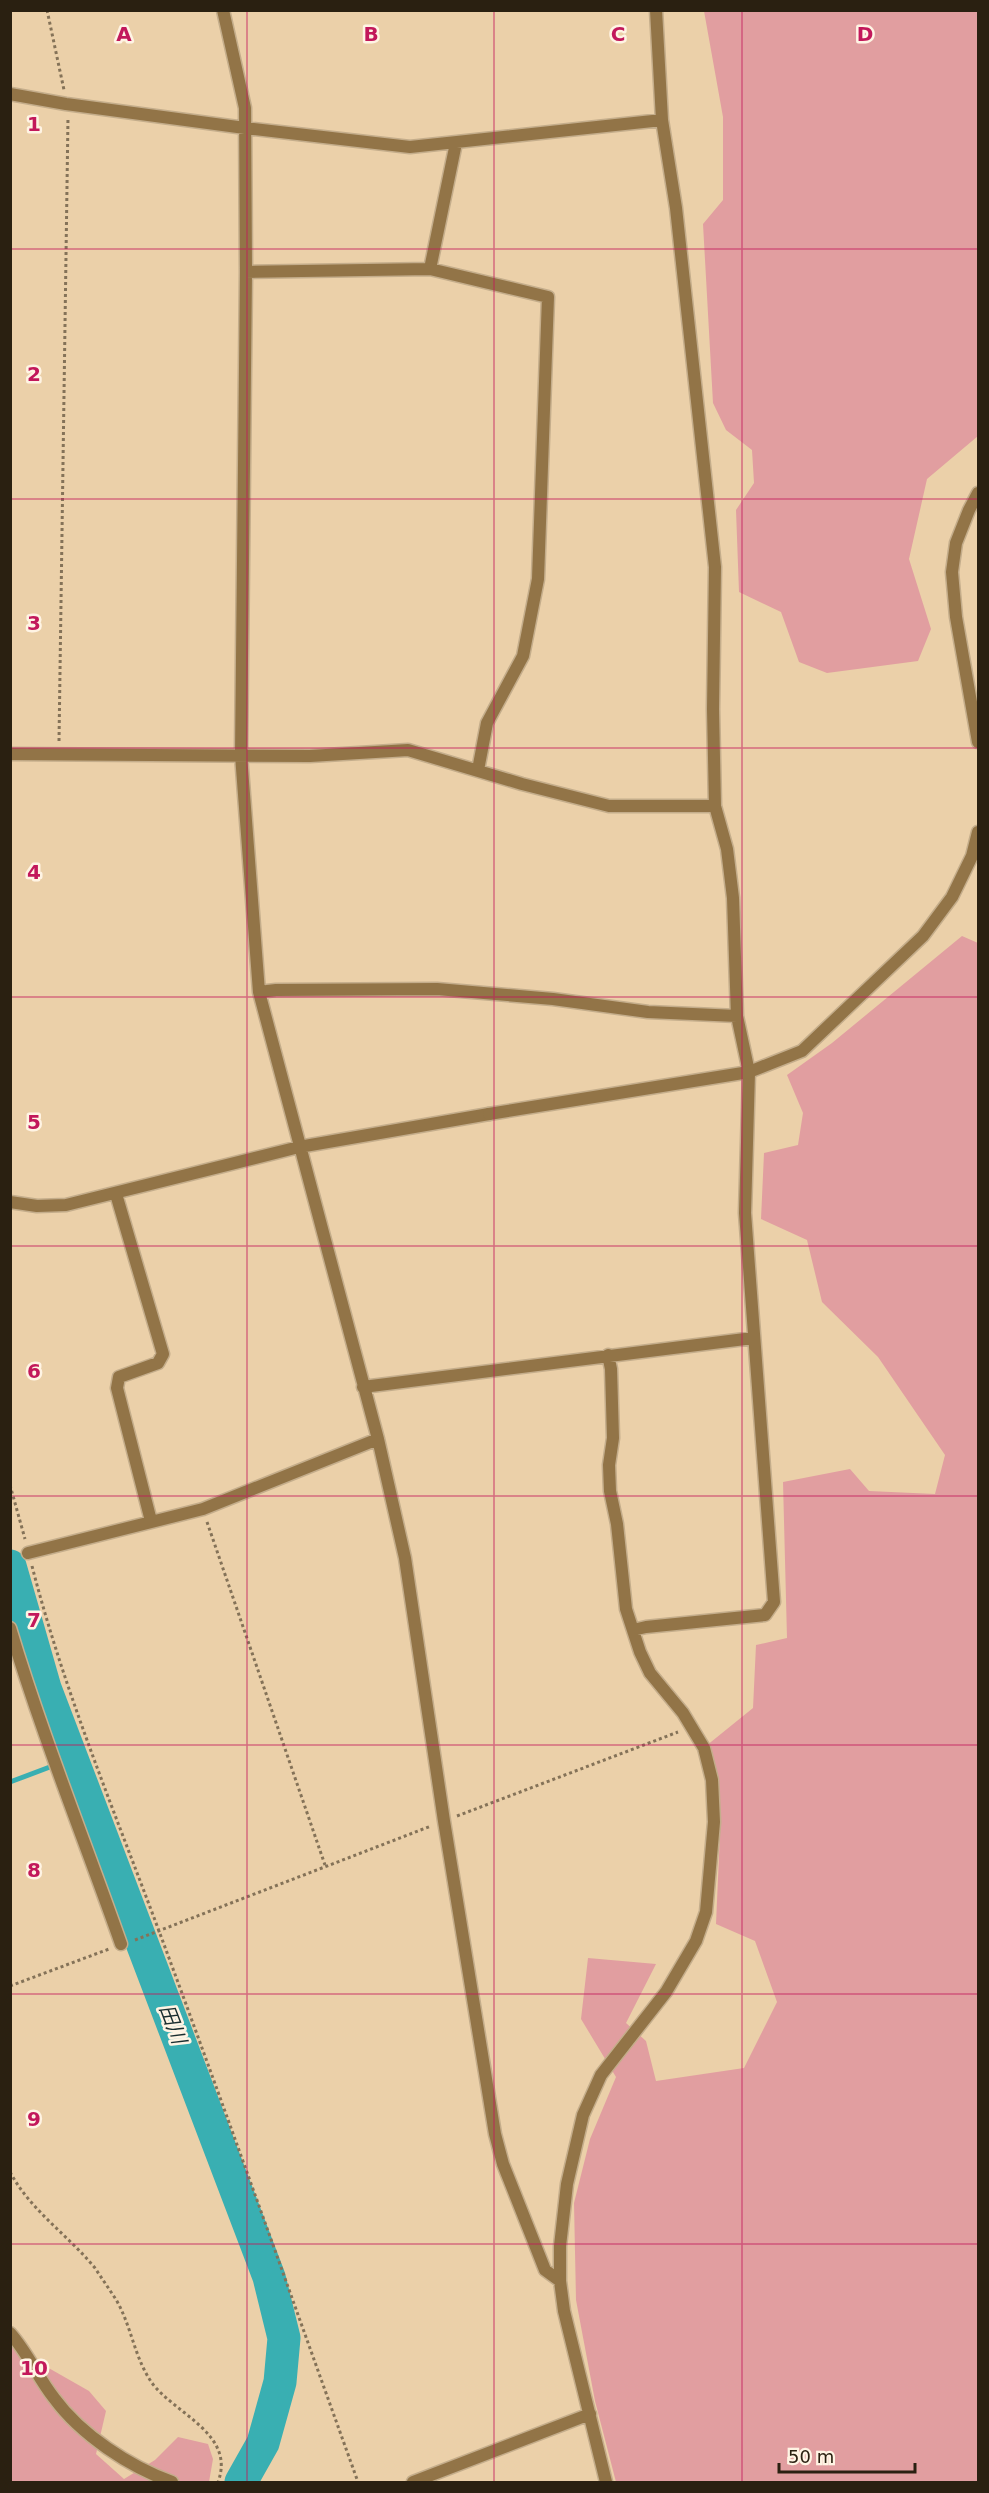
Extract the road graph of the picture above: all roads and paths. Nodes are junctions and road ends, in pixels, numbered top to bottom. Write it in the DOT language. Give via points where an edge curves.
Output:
graph roads {
  1 [pos="47,10"];
  2 [pos="223,10"];
  3 [pos="656,10"];
  4 [pos="10,94"];
  5 [pos="66,104"];
  6 [pos="662,120"];
  7 [pos="245,128"];
  8 [pos="456,143"];
  9 [pos="430,268"];
  10 [pos="246,272"];
  11 [pos="978,493"];
  12 [pos="978,742"];
  13 [pos="10,754"];
  14 [pos="58,754"];
  15 [pos="241,755"];
  16 [pos="478,770"];
  17 [pos="715,806"];
  18 [pos="978,832"];
  19 [pos="259,993"];
  20 [pos="736,1016"];
  21 [pos="749,1072"];
  22 [pos="299,1147"];
  23 [pos="116,1194"];
  24 [pos="10,1202"];
  25 [pos="753,1338"];
  26 [pos="608,1355"];
  27 [pos="363,1387"];
  28 [pos="378,1439"];
  29 [pos="10,1485"];
  30 [pos="203,1509"];
  31 [pos="151,1521"];
  32 [pos="28,1553"];
  33 [pos="10,1628"];
  34 [pos="633,1630"];
  35 [pos="690,1726"];
  36 [pos="444,1821"];
  37 [pos="325,1865"];
  38 [pos="159,1931"];
  39 [pos="125,1943"];
  40 [pos="10,1986"];
  41 [pos="10,2172"];
  42 [pos="560,2281"];
  43 [pos="10,2333"];
  44 [pos="590,2414"];
  45 [pos="153,2478"];
  46 [pos="172,2482"];
  47 [pos="218,2482"];
  48 [pos="358,2482"];
  49 [pos="413,2482"];
  50 [pos="606,2482"];
  1 -- 5 [label="path"];
  2 -- 7 [label="street" via="245,108"];
  3 -- 6 [label="street"];
  4 -- 5 [label="street"];
  5 -- 7 [label="street"];
  5 -- 14 [label="path"];
  6 -- 8 [label="street"];
  6 -- 17 [label="street" via="676,208 715,567"];
  7 -- 8 [label="street" via="410,147"];
  7 -- 10 [label="street"];
  8 -- 9 [label="street"];
  9 -- 10 [label="street"];
  9 -- 16 [label="street" via="549,297 538,579 524,656 487,723"];
  10 -- 15 [label="street"];
  11 -- 12 [label="street" via="956,543 951,572"];
  13 -- 14 [label="street"];
  14 -- 15 [label="street"];
  15 -- 16 [label="street" via="310,756 408,750"];
  15 -- 19 [label="street"];
  16 -- 17 [label="street" via="609,806"];
  17 -- 20 [label="street" via="727,849 733,898"];
  18 -- 21 [label="street" via="972,856 952,897 923,936 802,1051"];
  19 -- 20 [label="street" via="437,989 648,1012"];
  19 -- 22 [label="street"];
  20 -- 21 [label="street"];
  21 -- 22 [label="street"];
  21 -- 25 [label="street" via="745,1213"];
  22 -- 23 [label="street"];
  22 -- 27 [label="street"];
  23 -- 24 [label="street" via="66,1205"];
  23 -- 31 [label="street" via="163,1354 158,1363 118,1377 117,1388"];
  25 -- 26 [label="street"];
  25 -- 34 [label="street" via="774,1602 765,1615"];
  26 -- 27 [label="street"];
  26 -- 34 [label="street" via="613,1438 610,1491 626,1609"];
  27 -- 28 [label="street"];
  28 -- 30 [label="street"];
  28 -- 36 [label="street" via="405,1558"];
  29 -- 32 [label="path"];
  30 -- 31 [label="street"];
  30 -- 37 [label="path"];
  31 -- 32 [label="street"];
  32 -- 38 [label="path" via="42,1608 90,1751"];
  33 -- 39 [label="street" via="41,1725"];
  34 -- 35 [label="street" via="650,1673"];
  35 -- 36 [label="path"];
  35 -- 42 [label="street" via="704,1748 712,1780 714,1822 706,1912 696,1941 666,1992 601,2075 583,2115 567,2184"];
  36 -- 37 [label="path"];
  36 -- 42 [label="street" via="495,2134 545,2270"];
  37 -- 38 [label="path"];
  38 -- 39 [label="path"];
  38 -- 48 [label="path"];
  39 -- 40 [label="path"];
  41 -- 47 [label="path" via="20,2191 94,2267 116,2298 152,2383 199,2424 216,2445 220,2456"];
  42 -- 44 [label="street"];
  43 -- 45 [label="street" via="72,2419"];
  44 -- 49 [label="street"];
  44 -- 50 [label="street"];
  45 -- 46 [label="street"];
}
